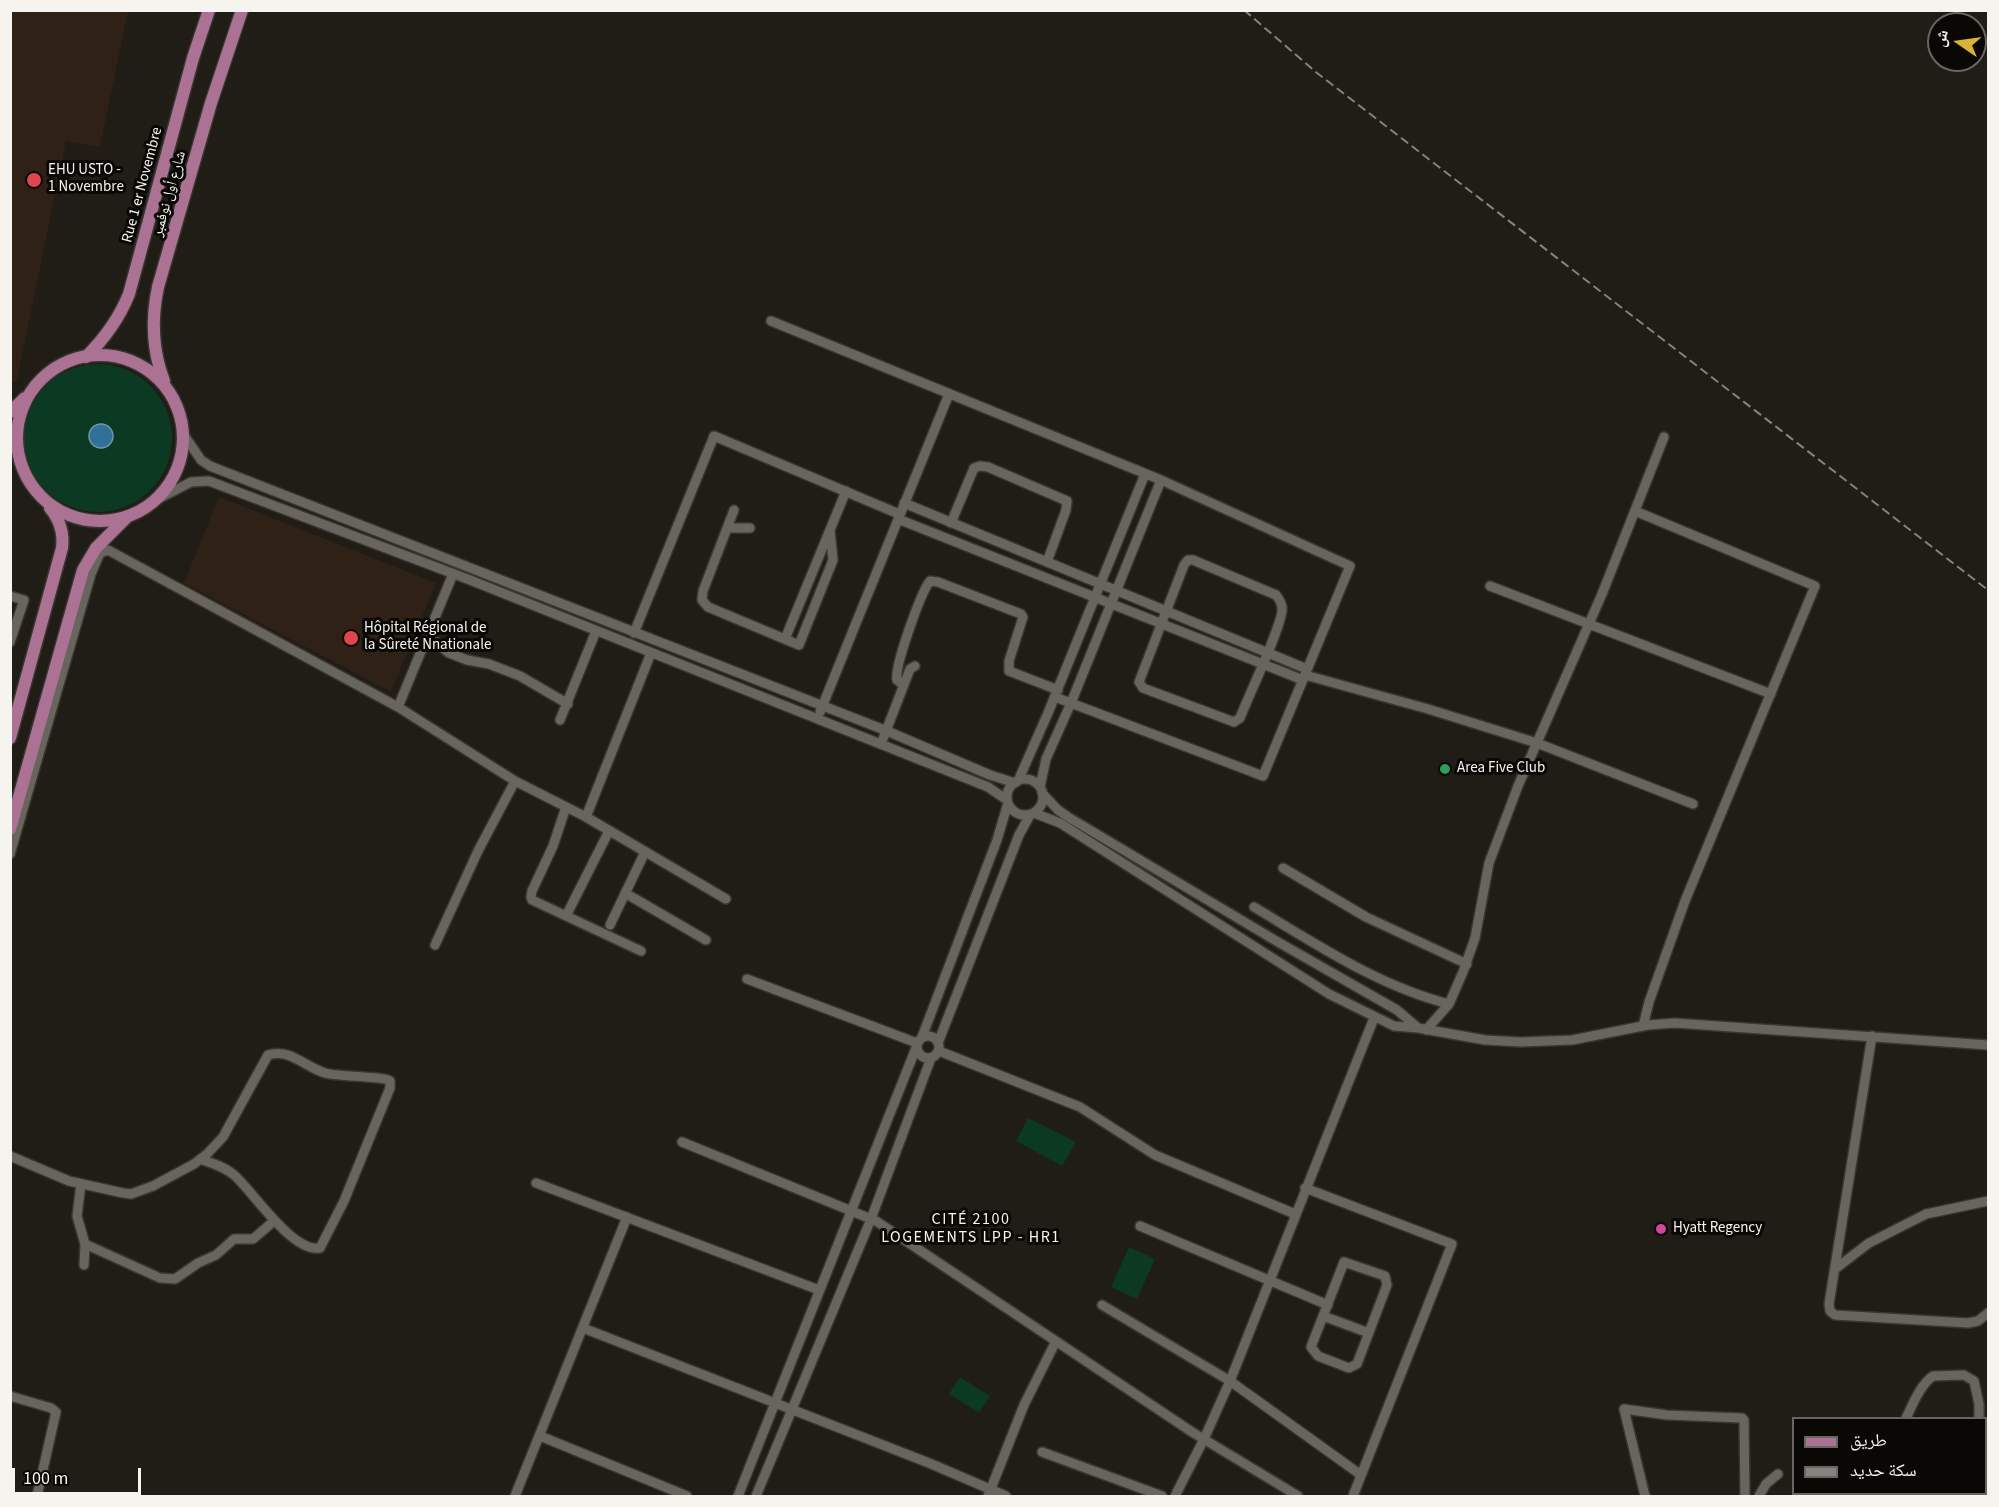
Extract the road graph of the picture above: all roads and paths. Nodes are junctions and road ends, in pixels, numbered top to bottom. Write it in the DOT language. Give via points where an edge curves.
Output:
graph roads {
  1 [pos="209,10"];
  2 [pos="242,10"];
  3 [pos="771,321"];
  4 [pos="86,357"];
  5 [pos="167,388"];
  6 [pos="949,394"];
  7 [pos="28,396"];
  8 [pos="10,412"];
  9 [pos="10,432"];
  10 [pos="184,435"];
  11 [pos="1664,437"];
  12 [pos="17,445"];
  13 [pos="1145,474"];
  14 [pos="1161,480"];
  15 [pos="846,491"];
  16 [pos="41,498"];
  17 [pos="158,500"];
  18 [pos="904,504"];
  19 [pos="734,510"];
  20 [pos="1635,511"];
  21 [pos="899,517"];
  22 [pos="126,518"];
  23 [pos="951,523"];
  24 [pos="727,528"];
  25 [pos="750,528"];
  26 [pos="830,530"];
  27 [pos="383,535"];
  28 [pos="379,546"];
  29 [pos="1047,562"];
  30 [pos="474,570"];
  31 [pos="453,574"];
  32 [pos="470,580"];
  33 [pos="1101,584"];
  34 [pos="1490,586"];
  35 [pos="1117,590"];
  36 [pos="10,596"];
  37 [pos="1095,598"];
  38 [pos="1111,605"];
  39 [pos="1165,610"];
  40 [pos="1590,623"];
  41 [pos="1160,624"];
  42 [pos="596,631"];
  43 [pos="634,633"];
  44 [pos="427,635"];
  45 [pos="785,639"];
  46 [pos="10,642"];
  47 [pos="651,652"];
  48 [pos="1267,652"];
  49 [pos="1262,664"];
  50 [pos="915,666"];
  51 [pos="1305,674"];
  52 [pos="904,685"];
  53 [pos="1056,693"];
  54 [pos="1771,694"];
  55 [pos="1071,703"];
  56 [pos="568,704"];
  57 [pos="398,707"];
  58 [pos="822,707"];
  59 [pos="560,720"];
  60 [pos="817,720"];
  61 [pos="887,731"];
  62 [pos="10,738"];
  63 [pos="1537,743"];
  64 [pos="881,744"];
  65 [pos="515,781"];
  66 [pos="1016,782"];
  67 [pos="1041,790"];
  68 [pos="1008,801"];
  69 [pos="1693,804"];
  70 [pos="566,807"];
  71 [pos="1032,814"];
  72 [pos="586,817"];
  73 [pos="10,829"];
  74 [pos="609,831"];
  75 [pos="645,852"];
  76 [pos="10,854"];
  77 [pos="1283,868"];
  78 [pos="626,893"];
  79 [pos="726,899"];
  80 [pos="1254,907"];
  81 [pos="566,916"];
  82 [pos="610,925"];
  83 [pos="706,940"];
  84 [pos="435,945"];
  85 [pos="641,951"];
  86 [pos="1467,964"];
  87 [pos="747,979"];
  88 [pos="1449,1004"];
  89 [pos="1374,1018"];
  90 [pos="1643,1026"];
  91 [pos="1422,1029"];
  92 [pos="1872,1036"];
  93 [pos="918,1043"];
  94 [pos="1989,1045"];
  95 [pos="939,1047"];
  96 [pos="931,1058"];
  97 [pos="682,1142"];
  98 [pos="10,1156"];
  99 [pos="200,1159"];
  100 [pos="536,1183"];
  101 [pos="81,1184"];
  102 [pos="1305,1188"];
  103 [pos="1989,1200"];
  104 [pos="851,1211"];
  105 [pos="1295,1214"];
  106 [pos="627,1217"];
  107 [pos="871,1219"];
  108 [pos="274,1221"];
  109 [pos="1140,1226"];
  110 [pos="85,1244"];
  111 [pos="84,1265"];
  112 [pos="1835,1269"];
  113 [pos="1269,1281"];
  114 [pos="819,1290"];
  115 [pos="1102,1305"];
  116 [pos="1328,1305"];
  117 [pos="1989,1313"];
  118 [pos="1323,1316"];
  119 [pos="583,1328"];
  120 [pos="1369,1333"];
  121 [pos="1056,1341"];
  122 [pos="1230,1381"];
  123 [pos="10,1396"];
  124 [pos="774,1404"];
  125 [pos="791,1410"];
  126 [pos="1907,1417"];
  127 [pos="1979,1417"];
  128 [pos="540,1436"];
  129 [pos="1204,1439"];
  130 [pos="1042,1452"];
  131 [pos="1778,1474"];
  132 [pos="1362,1475"];
  133 [pos="989,1493"];
  134 [pos="37,1497"];
  135 [pos="515,1497"];
  136 [pos="687,1497"];
  137 [pos="738,1497"];
  138 [pos="756,1497"];
  139 [pos="1006,1497"];
  140 [pos="1162,1497"];
  141 [pos="1174,1497"];
  142 [pos="1298,1497"];
  143 [pos="1353,1497"];
  144 [pos="1645,1497"];
  145 [pos="1745,1497"];
  146 [pos="1759,1497"];
  1 -- 4 [label="main road, Rue 1 er Novembre" via="129,294 117,321"];
  2 -- 5 [label="main road, شارع أول نوفمبر" via="211,103 154,308 154,349"];
  3 -- 6 [label="street"];
  4 -- 5 [label="main road" via="119,356 141,364"];
  4 -- 7 [label="main road" via="50,371"];
  5 -- 10 [label="main road" via="182,419"];
  6 -- 13 [label="street"];
  6 -- 18 [label="street"];
  7 -- 8 [label="main road"];
  7 -- 12 [label="main road" via="19,419"];
  9 -- 12 [label="main road"];
  10 -- 17 [label="main road" via="182,458"];
  10 -- 27 [label="street" via="201,460 210,466"];
  11 -- 20 [label="street"];
  12 -- 16 [label="main road" via="29,482"];
  13 -- 14 [label="street"];
  13 -- 33 [label="street"];
  14 -- 35 [label="street"];
  14 -- 51 [label="street" via="1350,566"];
  15 -- 21 [label="street"];
  15 -- 26 [label="street"];
  15 -- 43 [label="street" via="714,436"];
  16 -- 22 [label="main road" via="59,512 81,520 104,522"];
  16 -- 62 [label="main road" via="59,521 62,548"];
  17 -- 22 [label="main road"];
  17 -- 28 [label="street" via="191,482 210,481"];
  18 -- 21 [label="street"];
  18 -- 23 [label="street"];
  19 -- 24 [label="street"];
  20 -- 40 [label="street"];
  20 -- 54 [label="street" via="1815,586"];
  21 -- 37 [label="street"];
  21 -- 58 [label="street"];
  22 -- 73 [label="main road" via="96,548 83,570"];
  23 -- 29 [label="street"];
  23 -- 29 [label="street" via="974,468 999,471 1067,501"];
  24 -- 25 [label="street"];
  24 -- 45 [label="street" via="702,600 708,607"];
  26 -- 45 [label="street"];
  26 -- 45 [label="street" via="833,560 799,645"];
  27 -- 28 [label="street"];
  27 -- 30 [label="street"];
  28 -- 31 [label="street"];
  29 -- 33 [label="street"];
  30 -- 32 [label="street"];
  30 -- 43 [label="street"];
  31 -- 32 [label="street"];
  31 -- 44 [label="street"];
  32 -- 42 [label="street"];
  33 -- 35 [label="street"];
  33 -- 37 [label="street"];
  34 -- 40 [label="street"];
  35 -- 38 [label="street"];
  35 -- 39 [label="street"];
  36 -- 46 [label="street" via="24,600"];
  37 -- 38 [label="street"];
  37 -- 53 [label="street"];
  38 -- 41 [label="street"];
  38 -- 55 [label="street"];
  39 -- 41 [label="street"];
  39 -- 48 [label="street"];
  39 -- 48 [label="street" via="1184,565 1193,560 1276,595 1283,609"];
  40 -- 54 [label="street"];
  40 -- 63 [label="street"];
  41 -- 49 [label="street"];
  41 -- 49 [label="street" via="1139,678 1143,688 1234,722 1240,718"];
  42 -- 47 [label="street"];
  42 -- 56 [label="street"];
  43 -- 58 [label="street"];
  44 -- 56 [label="street" via="449,653 520,676"];
  44 -- 57 [label="street"];
  47 -- 60 [label="street"];
  47 -- 72 [label="street"];
  48 -- 49 [label="street"];
  48 -- 51 [label="street"];
  49 -- 51 [label="street"];
  50 -- 52 [label="street"];
  51 -- 55 [label="street" via="1263,776"];
  51 -- 63 [label="street"];
  52 -- 53 [label="street" via="896,674 900,655 930,581 1021,614 1008,661 1009,671"];
  52 -- 61 [label="street"];
  53 -- 55 [label="street"];
  53 -- 66 [label="street"];
  54 -- 90 [label="street" via="1685,901"];
  55 -- 67 [label="street" via="1046,759"];
  56 -- 59 [label="street"];
  57 -- 65 [label="street"];
  57 -- 76 [label="street" via="111,552 102,551 91,574"];
  58 -- 60 [label="street"];
  58 -- 61 [label="street"];
  60 -- 64 [label="street"];
  61 -- 64 [label="street"];
  61 -- 66 [label="street" via="990,776"];
  63 -- 69 [label="street"];
  63 -- 86 [label="street" via="1489,863"];
  64 -- 68 [label="street" via="988,786"];
  65 -- 70 [label="street"];
  65 -- 84 [label="street"];
  66 -- 67 [label="street" via="1030,780"];
  66 -- 68 [label="street" via="1009,789"];
  67 -- 71 [label="street" via="1042,804"];
  67 -- 91 [label="street" via="1068,817 1396,1009"];
  68 -- 71 [label="street" via="1014,812"];
  68 -- 93 [label="street" via="997,840"];
  70 -- 72 [label="street"];
  70 -- 81 [label="street" via="531,897"];
  71 -- 89 [label="street" via="1060,823 1329,994"];
  71 -- 95 [label="street" via="1019,835"];
  72 -- 74 [label="street"];
  74 -- 75 [label="street"];
  74 -- 81 [label="street"];
  75 -- 78 [label="street"];
  75 -- 79 [label="street"];
  77 -- 86 [label="street" via="1366,917"];
  78 -- 82 [label="street"];
  78 -- 83 [label="street"];
  80 -- 88 [label="street" via="1389,984"];
  81 -- 85 [label="street"];
  86 -- 88 [label="street"];
  87 -- 93 [label="street"];
  88 -- 91 [label="street"];
  89 -- 91 [label="street" via="1394,1026"];
  89 -- 102 [label="street"];
  90 -- 91 [label="street" via="1587,1038 1532,1041 1485,1040"];
  90 -- 92 [label="street" via="1675,1023"];
  92 -- 94 [label="street"];
  92 -- 112 [label="street"];
  93 -- 95 [label="street" via="930,1036"];
  93 -- 96 [label="street" via="921,1056"];
  93 -- 104 [label="street"];
  95 -- 96 [label="street"];
  95 -- 105 [label="street" via="1080,1107 1155,1155"];
  96 -- 107 [label="street"];
  97 -- 104 [label="street"];
  98 -- 101 [label="street"];
  99 -- 101 [label="street" via="172,1177 131,1194"];
  99 -- 108 [label="street" via="236,1176"];
  99 -- 108 [label="street" via="223,1137 268,1055 281,1052 330,1074 388,1078 390,1088 322,1247 309,1248"];
  100 -- 106 [label="street"];
  101 -- 110 [label="street" via="77,1216"];
  102 -- 105 [label="street"];
  102 -- 132 [label="street" via="1452,1244"];
  103 -- 112 [label="street" via="1926,1214 1898,1226"];
  104 -- 107 [label="street"];
  104 -- 114 [label="street"];
  105 -- 113 [label="street"];
  106 -- 114 [label="street"];
  106 -- 119 [label="street"];
  107 -- 121 [label="street"];
  107 -- 125 [label="street"];
  108 -- 110 [label="street" via="260,1236 234,1239 216,1255 175,1279 160,1278"];
  109 -- 113 [label="street"];
  110 -- 111 [label="street"];
  112 -- 117 [label="street" via="1829,1304 1835,1316 1968,1323"];
  113 -- 116 [label="street"];
  113 -- 122 [label="street"];
  114 -- 124 [label="street"];
  115 -- 122 [label="street"];
  116 -- 118 [label="street"];
  116 -- 120 [label="street" via="1344,1262 1385,1276 1387,1285"];
  118 -- 120 [label="street"];
  118 -- 120 [label="street" via="1311,1347 1318,1356 1349,1368 1357,1364"];
  119 -- 124 [label="street"];
  119 -- 128 [label="street"];
  121 -- 129 [label="street"];
  121 -- 133 [label="street" via="1024,1405"];
  122 -- 129 [label="street"];
  122 -- 132 [label="street"];
  123 -- 134 [label="street" via="56,1412"];
  124 -- 125 [label="street"];
  124 -- 137 [label="street"];
  125 -- 133 [label="street" via="929,1463"];
  125 -- 138 [label="street"];
  126 -- 127 [label="street" via="1933,1376 1968,1376 1974,1381"];
  128 -- 135 [label="street"];
  128 -- 136 [label="street"];
  129 -- 141 [label="street"];
  129 -- 142 [label="street"];
  130 -- 140 [label="street"];
  131 -- 146 [label="street"];
  132 -- 143 [label="street"];
  133 -- 139 [label="street"];
  144 -- 145 [label="street" via="1624,1409 1742,1418"];
}
